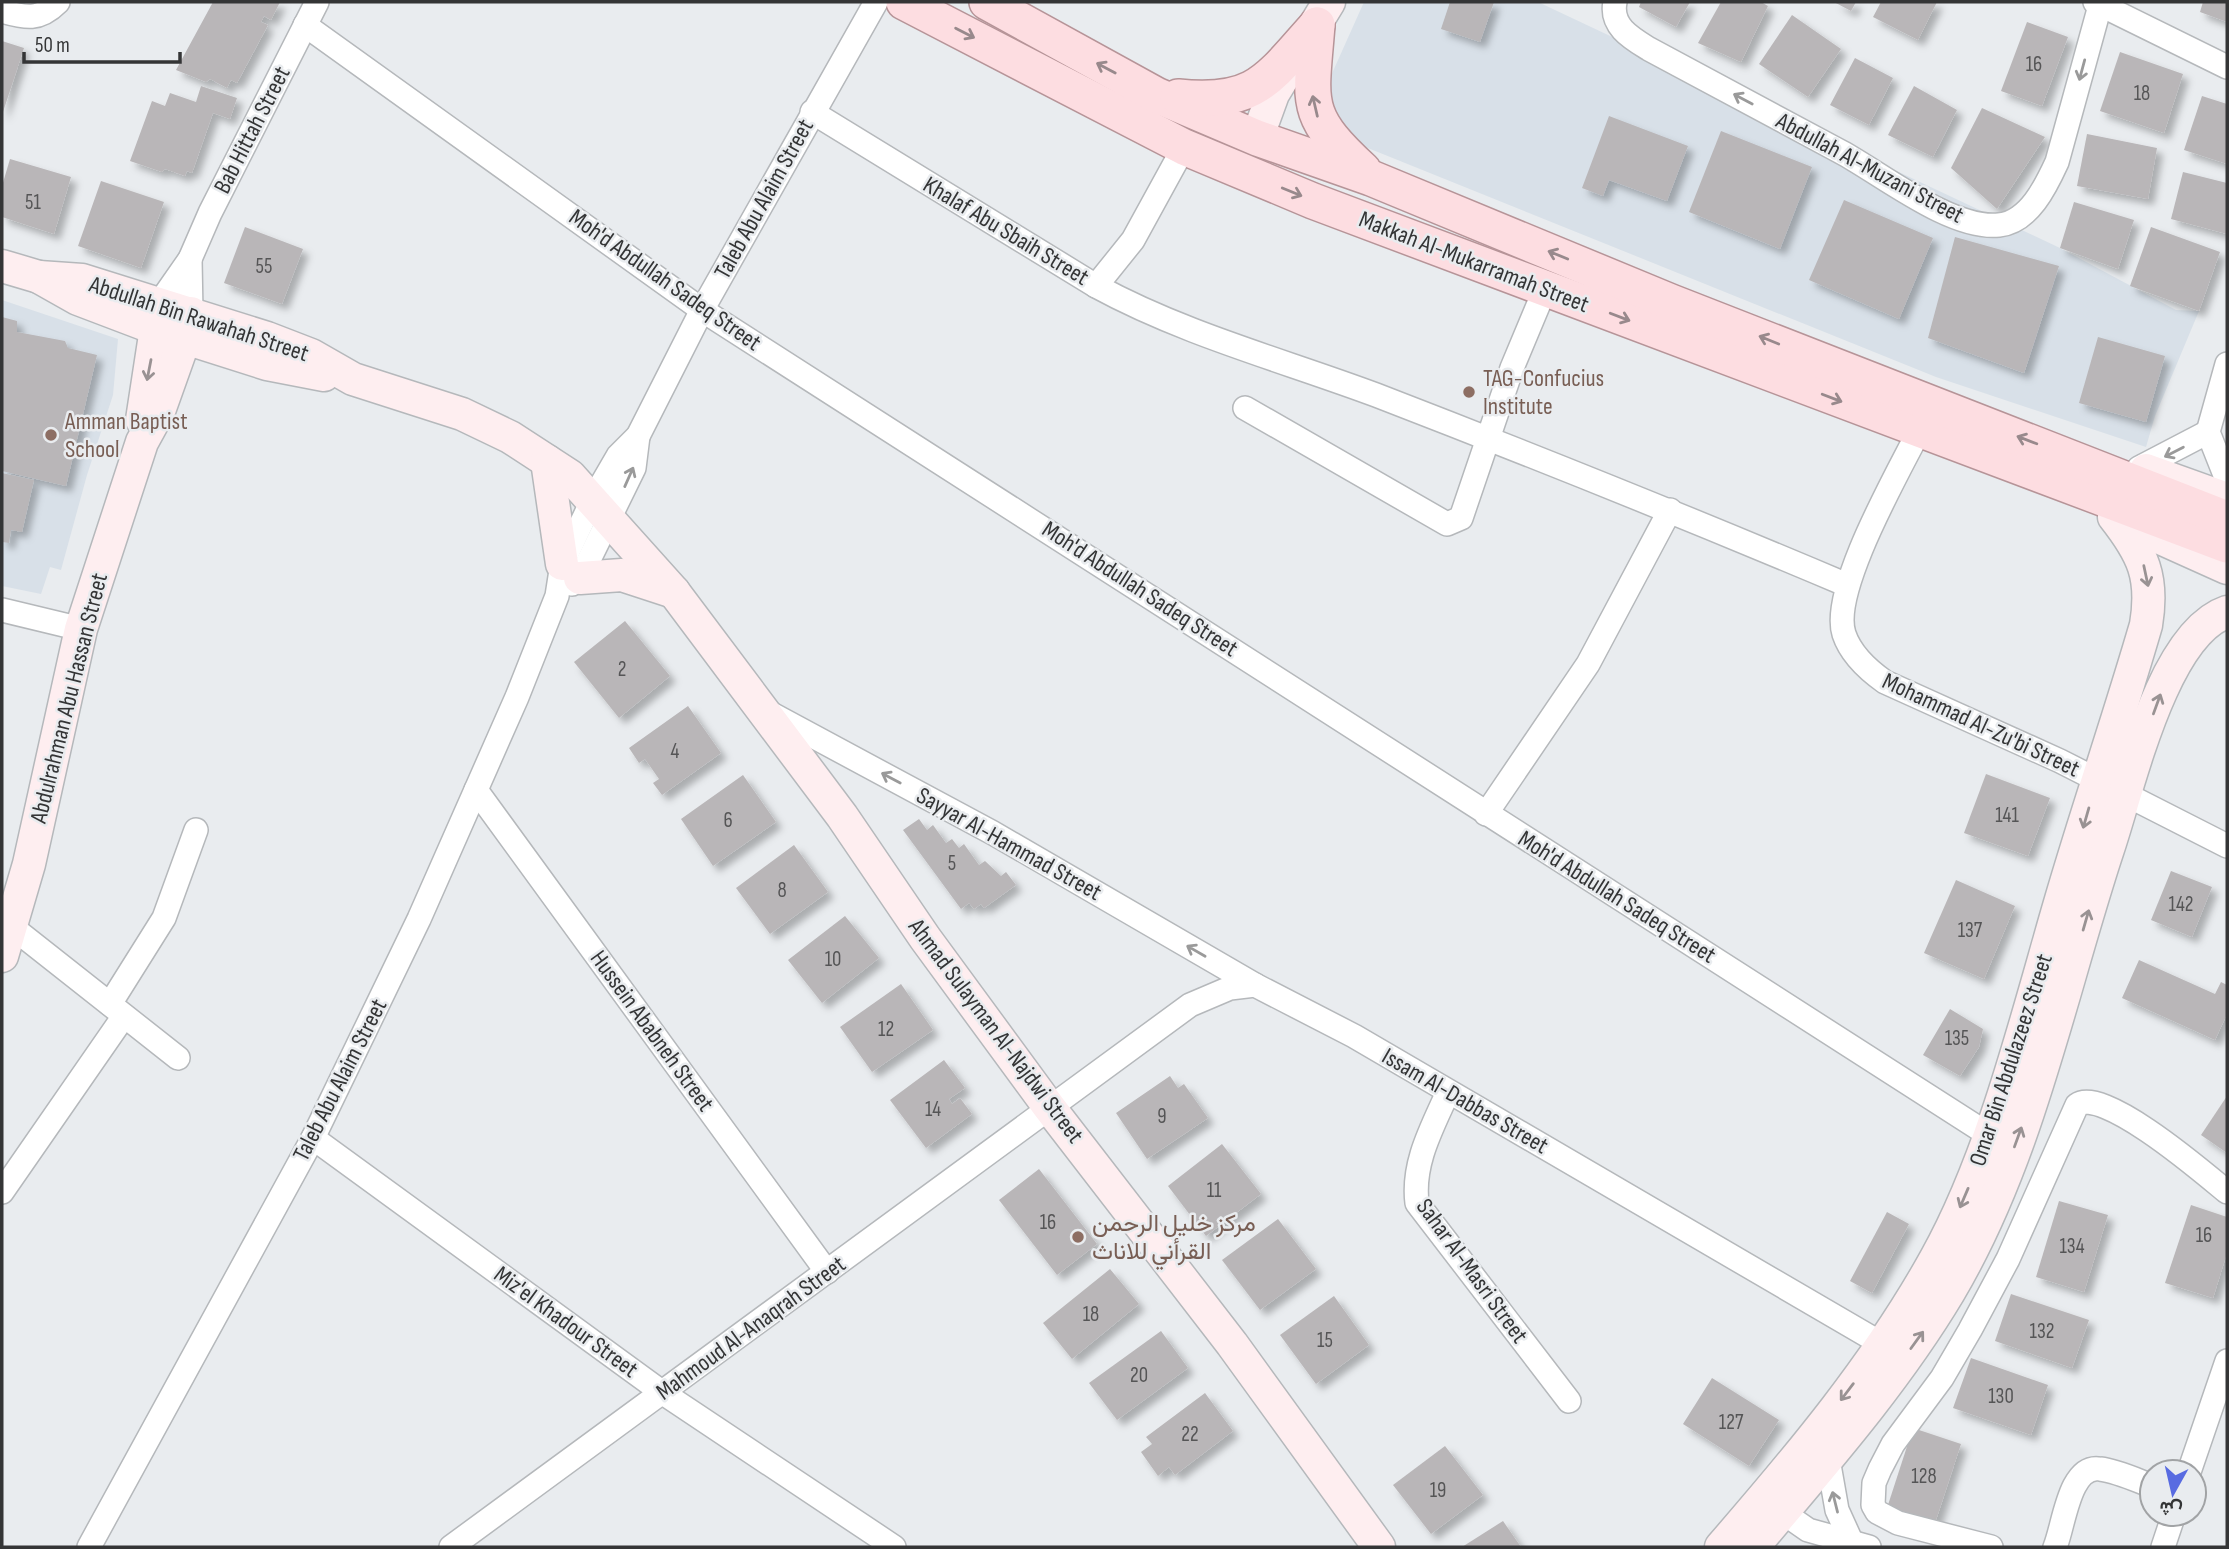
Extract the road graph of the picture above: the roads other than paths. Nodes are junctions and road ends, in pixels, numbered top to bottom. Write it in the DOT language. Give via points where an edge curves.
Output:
graph roads {
  1 [pos="58,2"];
  2 [pos="317,2"];
  3 [pos="876,2"];
  4 [pos="904,2"];
  5 [pos="988,2"];
  6 [pos="1615,2"];
  7 [pos="2099,3"];
  8 [pos="2,11"];
  9 [pos="1323,13"];
  10 [pos="305,25"];
  11 [pos="2204,53"];
  12 [pos="2227,56"];
  13 [pos="2227,67"];
  14 [pos="1156,95"];
  15 [pos="812,113"];
  16 [pos="1257,138"];
  17 [pos="1184,147"];
  18 [pos="1258,178"];
  19 [pos="1371,178"];
  20 [pos="190,259"];
  21 [pos="2,266"];
  22 [pos="1096,286"];
  23 [pos="1545,289"];
  24 [pos="702,310"];
  25 [pos="173,321"];
  26 [pos="2227,364"];
  27 [pos="1245,408"];
  28 [pos="1919,431"];
  29 [pos="2208,432"];
  30 [pos="1487,440"];
  31 [pos="547,461"];
  32 [pos="2062,468"];
  33 [pos="2139,468"];
  34 [pos="2227,480"];
  35 [pos="2227,499"];
  36 [pos="601,508"];
  37 [pos="1670,510"];
  38 [pos="2114,517"];
  39 [pos="2227,519"];
  40 [pos="2227,545"];
  41 [pos="2227,568"];
  42 [pos="566,579"];
  43 [pos="1847,585"];
  44 [pos="674,592"];
  45 [pos="2,610"];
  46 [pos="2227,611"];
  47 [pos="81,629"];
  48 [pos="760,707"];
  49 [pos="2097,779"];
  50 [pos="476,790"];
  51 [pos="2126,796"];
  52 [pos="1486,814"];
  53 [pos="197,830"];
  54 [pos="2227,846"];
  55 [pos="7,941"];
  56 [pos="1255,985"];
  57 [pos="117,1010"];
  58 [pos="178,1058"];
  59 [pos="1448,1092"];
  60 [pos="1049,1107"];
  61 [pos="1989,1135"];
  62 [pos="313,1138"];
  63 [pos="2,1192"];
  64 [pos="2227,1192"];
  65 [pos="827,1272"];
  66 [pos="1882,1344"];
  67 [pos="2227,1361"];
  68 [pos="663,1393"];
  69 [pos="1569,1401"];
  70 [pos="2220,1406"];
  71 [pos="2196,1458"];
  72 [pos="1828,1459"];
  73 [pos="2138,1481"];
  74 [pos="1782,1512"];
  75 [pos="2169,1528"];
  76 [pos="885,1541"];
  77 [pos="1861,1545"];
  78 [pos="89,1547"];
  79 [pos="451,1547"];
  80 [pos="856,1547"];
  81 [pos="1379,1547"];
  82 [pos="1721,1547"];
  83 [pos="1753,1547"];
  84 [pos="1991,1547"];
  85 [pos="2054,1547"];
  86 [pos="2163,1547"];
  1 -- 8 [label="street" via="38,17"];
  2 -- 10 [label="street, Bab Hittah Street"];
  3 -- 15 [label="street, Taleb Abu Alaim Street"];
  4 -- 17 [label="main road, Makkah Al-Mukarramah Street, one-way"];
  14 -- 5 [label="main road, Makkah Al-Mukarramah Street, one-way"];
  7 -- 6 [label="street, Abdullah Al-Muzani Street, one-way" via="2047,185 2013,221 1983,225 1941,211 1649,49 1622,29 1614,15"];
  7 -- 11 [label="street"];
  9 -- 14 [label="main road" via="1270,78 1240,96 1205,100"];
  9 -- 16 [label="street" via="1273,94"];
  19 -- 9 [label="main road, one-way" via="1329,137 1314,113 1312,92"];
  10 -- 20 [label="street, Bab Hittah Street"];
  10 -- 24 [label="street, Moh'd Abdullah Sadeq Street"];
  11 -- 12 [label="street"];
  11 -- 13 [label="street"];
  14 -- 16 [label="main road, Makkah Al-Mukarramah Street"];
  15 -- 22 [label="street, Khalaf Abu Sbaih Street"];
  15 -- 24 [label="street, Taleb Abu Alaim Street"];
  16 -- 18 [label="main road"];
  16 -- 19 [label="main road, Makkah Al-Mukarramah Street"];
  17 -- 18 [label="main road, Makkah Al-Mukarramah Street"];
  17 -- 22 [label="street, Khalaf Abu Sbaih Street" via="1133,240"];
  18 -- 23 [label="main road, Makkah Al-Mukarramah Street, one-way"];
  32 -- 19 [label="main road, Makkah Al-Mukarramah Street, one-way"];
  20 -- 25 [label="street, Bab Hittah Street"];
  20 -- 25 [label="street, Bab Hittah Street"];
  21 -- 25 [label="street, Abdullah Bin Rawahah Street" via="38,277 78,299"];
  22 -- 30 [label="street" via="1185,329 1316,373"];
  23 -- 28 [label="main road, Makkah Al-Mukarramah Street, one-way"];
  23 -- 30 [label="street"];
  24 -- 36 [label="street, Taleb Abu Alaim Street" via="638,436 634,468"];
  24 -- 52 [label="street, Moh'd Abdullah Sadeq Street"];
  25 -- 31 [label="street, Abdullah Bin Rawahah Street" via="292,370 354,379 462,414"];
  25 -- 47 [label="street, Abdulrahman Abu Hassan Street" via="159,411 142,442"];
  26 -- 29 [label="street"];
  27 -- 30 [label="street" via="1447,524 1461,518"];
  28 -- 32 [label="main road, Makkah Al-Mukarramah Street"];
  28 -- 43 [label="street"];
  29 -- 33 [label="street, one-way"];
  29 -- 34 [label="street"];
  30 -- 37 [label="street"];
  31 -- 36 [label="street, Abdullah Bin Rawahah Street" via="570,476"];
  31 -- 42 [label="street"];
  32 -- 33 [label="street, Makkah Al-Mukarramah Street"];
  32 -- 38 [label="street, Makkah Al-Mukarramah Street"];
  32 -- 39 [label="main road, Makkah Al-Mukarramah Street"];
  32 -- 40 [label="main road, Makkah Al-Mukarramah Street"];
  33 -- 35 [label="street, Makkah Al-Mukarramah Street"];
  36 -- 42 [label="street, Taleb Abu Alaim Street"];
  36 -- 44 [label="street, Ahmad Sulayman Al-Najdwi Street"];
  37 -- 43 [label="street"];
  37 -- 52 [label="street" via="1588,664"];
  38 -- 41 [label="street, Makkah Al-Mukarramah Street"];
  38 -- 49 [label="street, Omar Bin Abdulazeez Street, one-way" via="2146,568 2150,603 2129,685"];
  42 -- 44 [label="street" via="622,575"];
  42 -- 50 [label="street, Taleb Abu Alaim Street"];
  43 -- 49 [label="street, Mohammad Al-Zu'bi Street" via="1844,633 1865,668 1885,682"];
  44 -- 48 [label="street, Ahmad Sulayman Al-Najdwi Street"];
  45 -- 47 [label="street"];
  51 -- 46 [label="street, Omar Bin Abdulazeez Street, one-way" via="2174,665 2196,631"];
  47 -- 55 [label="street, Abdulrahman Abu Hassan Street" via="29,864"];
  56 -- 48 [label="street, Sayyar Al-Hammad Street, one-way" via="993,833"];
  48 -- 60 [label="street, Ahmad Sulayman Al-Najdwi Street"];
  49 -- 51 [label="street, Mohammad Al-Zu'bi Street"];
  49 -- 61 [label="street, Omar Bin Abdulazeez Street, one-way"];
  50 -- 62 [label="street, Taleb Abu Alaim Street"];
  50 -- 65 [label="street, Hussein Ababneh Street"];
  51 -- 54 [label="street, Mohammad Al-Zu'bi Street"];
  72 -- 51 [label="street, Omar Bin Abdulazeez Street, one-way" via="1924,1331 1988,1211 2035,1087"];
  52 -- 61 [label="street, Moh'd Abdullah Sadeq Street"];
  53 -- 57 [label="street" via="164,918"];
  55 -- 57 [label="street"];
  56 -- 59 [label="street, Issam Al-Dabbas Street"];
  56 -- 60 [label="street" via="1230,988 1190,1005"];
  57 -- 58 [label="street"];
  57 -- 63 [label="street"];
  59 -- 66 [label="street, Issam Al-Dabbas Street"];
  59 -- 69 [label="street, Sahar Al-Masri Street" via="1419,1163 1414,1182 1417,1203"];
  60 -- 65 [label="street, Mahmoud Al-Anaqrah Street"];
  60 -- 81 [label="street, Ahmad Sulayman Al-Najdwi Street" via="1232,1344"];
  61 -- 66 [label="street, Omar Bin Abdulazeez Street, one-way" via="1937,1258"];
  62 -- 68 [label="street, Miz'el Khadour Street"];
  62 -- 78 [label="street, Taleb Abu Alaim Street"];
  64 -- 84 [label="street" via="2109,1107 2091,1100 2077,1105 2008,1259 1942,1378 1893,1444 1874,1483 1872,1506 1886,1518"];
  65 -- 68 [label="street, Mahmoud Al-Anaqrah Street"];
  66 -- 82 [label="street, Omar Bin Abdulazeez Street, one-way" via="1796,1459"];
  67 -- 70 [label="street"];
  68 -- 76 [label="street, Miz'el Khadour Street"];
  68 -- 79 [label="street, Mahmoud Al-Anaqrah Street"];
  70 -- 71 [label="street"];
  72 -- 74 [label="street, Omar Bin Abdulazeez Street"];
  77 -- 72 [label="street, one-way" via="1837,1510"];
  73 -- 85 [label="street" via="2101,1469 2082,1473"];
  74 -- 77 [label="street" via="1808,1530"];
  74 -- 83 [label="street, Omar Bin Abdulazeez Street"];
  75 -- 86 [label="street"];
  76 -- 80 [label="street"];
}
